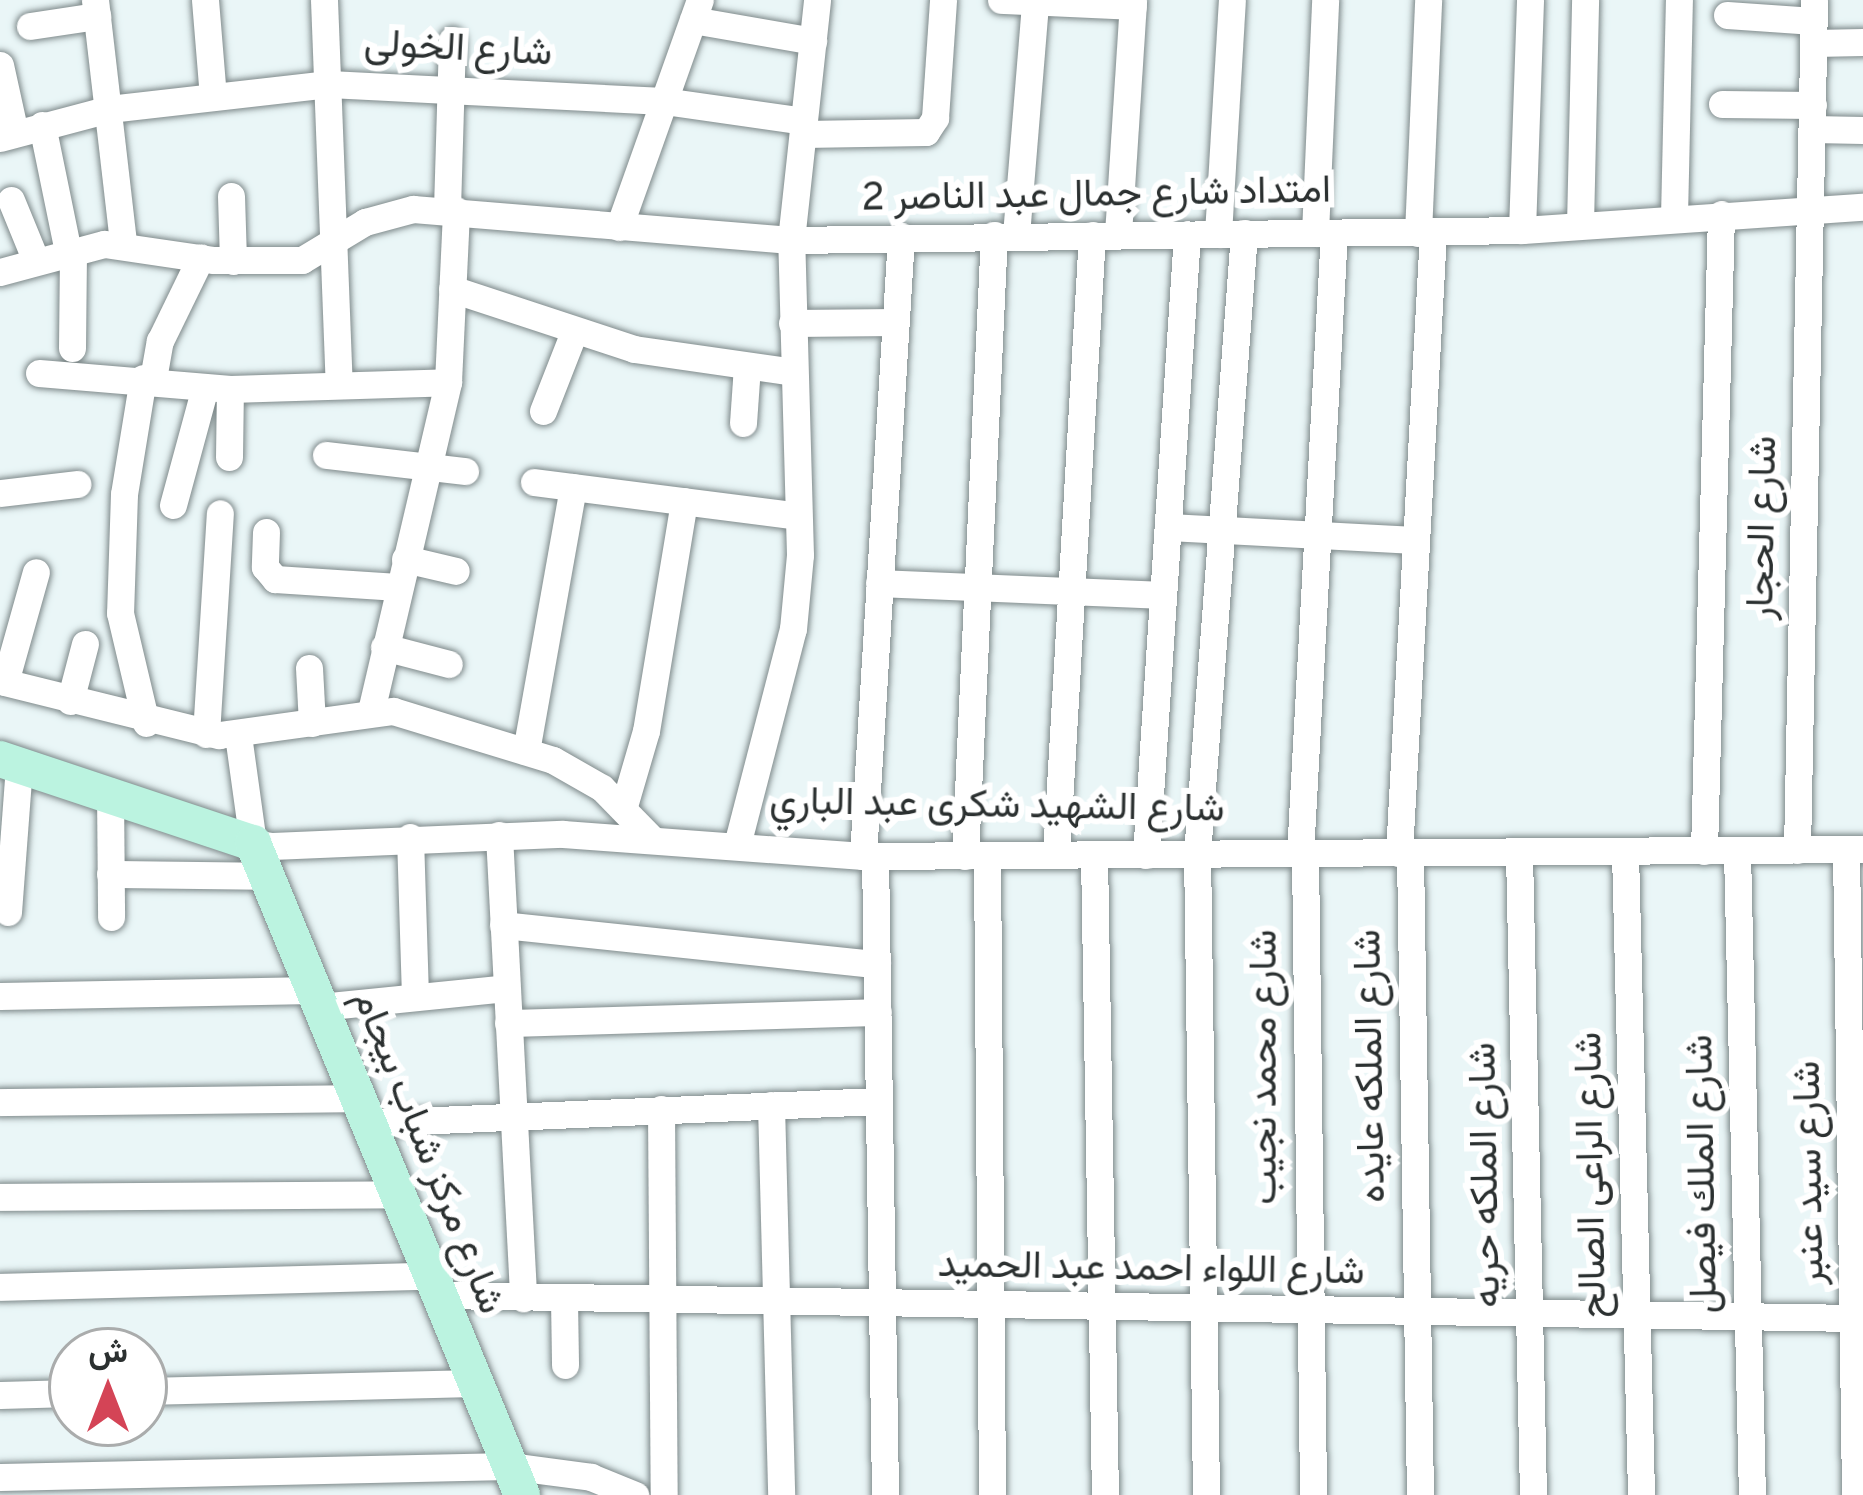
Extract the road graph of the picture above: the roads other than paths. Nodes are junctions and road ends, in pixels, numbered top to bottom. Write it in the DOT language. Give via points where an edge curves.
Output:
graph roads {
  1 [pos="205,0"];
  2 [pos="324,0"];
  3 [pos="817,0"];
  4 [pos="943,0"];
  5 [pos="1001,0"];
  6 [pos="1232,0"];
  7 [pos="1325,0"];
  8 [pos="1427,0"];
  9 [pos="1530,0"];
  10 [pos="1586,0"];
  11 [pos="1678,0"];
  12 [pos="1035,2"];
  13 [pos="1133,3"];
  14 [pos="96,8"];
  15 [pos="696,10"];
  16 [pos="1727,15"];
  17 [pos="1814,21"];
  18 [pos="30,26"];
  19 [pos="452,40"];
  20 [pos="813,41"];
  21 [pos="1863,42"];
  22 [pos="0,65"];
  23 [pos="329,84"];
  24 [pos="450,87"];
  25 [pos="213,97"];
  26 [pos="664,101"];
  27 [pos="1722,104"];
  28 [pos="109,109"];
  29 [pos="1813,117"];
  30 [pos="804,127"];
  31 [pos="1863,130"];
  32 [pos="19,132"];
  33 [pos="231,196"];
  34 [pos="11,200"];
  35 [pos="1863,207"];
  36 [pos="1811,208"];
  37 [pos="451,210"];
  38 [pos="1720,214"];
  39 [pos="1674,217"];
  40 [pos="1580,225"];
  41 [pos="619,227"];
  42 [pos="1522,230"];
  43 [pos="1324,233"];
  44 [pos="1425,233"];
  45 [pos="1105,234"];
  46 [pos="1187,234"];
  47 [pos="1231,234"];
  48 [pos="1005,235"];
  49 [pos="901,236"];
  50 [pos="337,240"];
  51 [pos="791,240"];
  52 [pos="123,243"];
  53 [pos="71,251"];
  54 [pos="200,257"];
  55 [pos="36,261"];
  56 [pos="233,261"];
  57 [pos="0,272"];
  58 [pos="452,289"];
  59 [pos="896,322"];
  60 [pos="792,323"];
  61 [pos="574,332"];
  62 [pos="72,348"];
  63 [pos="747,366"];
  64 [pos="793,372"];
  65 [pos="39,374"];
  66 [pos="148,379"];
  67 [pos="448,382"];
  68 [pos="339,385"];
  69 [pos="217,388"];
  70 [pos="543,411"];
  71 [pos="743,423"];
  72 [pos="326,455"];
  73 [pos="229,457"];
  74 [pos="428,465"];
  75 [pos="465,471"];
  76 [pos="534,482"];
  77 [pos="77,484"];
  78 [pos="573,487"];
  79 [pos="0,493"];
  80 [pos="684,501"];
  81 [pos="173,505"];
  82 [pos="220,513"];
  83 [pos="798,516"];
  84 [pos="1168,527"];
  85 [pos="1222,530"];
  86 [pos="266,532"];
  87 [pos="1316,535"];
  88 [pos="1416,540"];
  89 [pos="455,571"];
  90 [pos="36,572"];
  91 [pos="402,573"];
  92 [pos="879,583"];
  93 [pos="978,587"];
  94 [pos="1071,591"];
  95 [pos="1163,595"];
  96 [pos="85,644"];
  97 [pos="384,647"];
  98 [pos="449,664"];
  99 [pos="309,668"];
  100 [pos="2,682"];
  101 [pos="70,701"];
  102 [pos="370,711"];
  103 [pos="146,723"];
  104 [pos="312,723"];
  105 [pos="206,734"];
  106 [pos="238,736"];
  107 [pos="526,752"];
  108 [pos="9,762"];
  109 [pos="110,791"];
  110 [pos="624,806"];
  111 [pos="499,835"];
  112 [pos="650,837"];
  113 [pos="410,838"];
  114 [pos="737,845"];
  115 [pos="1855,849"];
  116 [pos="1737,850"];
  117 [pos="1797,850"];
  118 [pos="1704,851"];
  119 [pos="1625,852"];
  120 [pos="1404,853"];
  121 [pos="1519,853"];
  122 [pos="1197,854"];
  123 [pos="1303,854"];
  124 [pos="1056,855"];
  125 [pos="1094,855"];
  126 [pos="1147,855"];
  127 [pos="869,856"];
  128 [pos="976,856"];
  129 [pos="260,859"];
  130 [pos="110,874"];
  131 [pos="8,912"];
  132 [pos="111,917"];
  133 [pos="503,925"];
  134 [pos="877,964"];
  135 [pos="506,988"];
  136 [pos="0,996"];
  137 [pos="415,997"];
  138 [pos="316,998"];
  139 [pos="878,1012"];
  140 [pos="508,1023"];
  141 [pos="879,1101"];
  142 [pos="0,1102"];
  143 [pos="771,1105"];
  144 [pos="661,1109"];
  145 [pos="363,1110"];
  146 [pos="513,1114"];
  147 [pos="397,1195"];
  148 [pos="0,1198"];
  149 [pos="435,1286"];
  150 [pos="0,1287"];
  151 [pos="523,1298"];
  152 [pos="564,1299"];
  153 [pos="664,1302"];
  154 [pos="776,1304"];
  155 [pos="882,1306"];
  156 [pos="990,1309"];
  157 [pos="1102,1311"];
  158 [pos="1204,1312"];
  159 [pos="1308,1312"];
  160 [pos="1414,1313"];
  161 [pos="1530,1313"];
  162 [pos="1636,1314"];
  163 [pos="1748,1316"];
  164 [pos="1858,1318"];
  165 [pos="565,1365"];
  166 [pos="475,1383"];
  167 [pos="168,1390"];
  168 [pos="48,1394"];
  169 [pos="0,1395"];
  170 [pos="0,1477"];
  171 [pos="516,1481"];
  172 [pos="635,1495"];
  173 [pos="664,1495"];
  174 [pos="782,1495"];
  175 [pos="884,1495"];
  176 [pos="992,1495"];
  177 [pos="1105,1495"];
  178 [pos="1206,1495"];
  179 [pos="1312,1495"];
  180 [pos="1420,1495"];
  181 [pos="1533,1495"];
  182 [pos="1641,1495"];
  183 [pos="1752,1495"];
  184 [pos="1855,1495"];
  1 -- 25 [label="street"];
  2 -- 23 [label="street"];
  3 -- 20 [label="street"];
  4 -- 30 [label="street, شارع الخولى" via="935,118 926,132"];
  5 -- 12 [label="street"];
  6 -- 47 [label="street"];
  7 -- 43 [label="street, شارع محمد نجيب"];
  8 -- 44 [label="street, شارع الملكه عايده"];
  9 -- 42 [label="street"];
  10 -- 40 [label="street"];
  11 -- 39 [label="street"];
  12 -- 13 [label="street"];
  12 -- 48 [label="street"];
  13 -- 45 [label="street"];
  14 -- 18 [label="street"];
  14 -- 28 [label="street"];
  15 -- 20 [label="street"];
  15 -- 26 [label="street"];
  16 -- 17 [label="street"];
  17 -- 21 [label="street"];
  17 -- 29 [label="street, شارع الحجار"];
  19 -- 24 [label="street"];
  20 -- 30 [label="street"];
  22 -- 32 [label="street"];
  23 -- 24 [label="street, شارع الخولى"];
  23 -- 25 [label="street, شارع الخولى"];
  23 -- 50 [label="street"];
  24 -- 26 [label="street, شارع الخولى"];
  24 -- 37 [label="street"];
  25 -- 28 [label="street, شارع الخولى"];
  26 -- 30 [label="street, شارع الخولى"];
  26 -- 41 [label="street"];
  27 -- 29 [label="street"];
  28 -- 32 [label="street, شارع الخولى"];
  28 -- 52 [label="street"];
  29 -- 31 [label="street"];
  29 -- 36 [label="street, شارع الحجار"];
  30 -- 51 [label="street"];
  32 -- 53 [label="street"];
  33 -- 56 [label="street"];
  34 -- 55 [label="street"];
  35 -- 36 [label="street, امتداد شارع جمال عبد الناصر 2"];
  36 -- 38 [label="street, امتداد شارع جمال عبد الناصر 2"];
  36 -- 117 [label="street, شارع الحجار"];
  37 -- 41 [label="street, امتداد شارع جمال عبد الناصر 2"];
  37 -- 50 [label="street, امتداد شارع جمال عبد الناصر 2" via="397,211"];
  37 -- 58 [label="street"];
  38 -- 39 [label="street, امتداد شارع جمال عبد الناصر 2"];
  38 -- 118 [label="street"];
  39 -- 40 [label="street, امتداد شارع جمال عبد الناصر 2"];
  40 -- 42 [label="street, امتداد شارع جمال عبد الناصر 2"];
  41 -- 51 [label="street, امتداد شارع جمال عبد الناصر 2"];
  42 -- 44 [label="street, امتداد شارع جمال عبد الناصر 2"];
  43 -- 44 [label="street, امتداد شارع جمال عبد الناصر 2"];
  43 -- 47 [label="street, امتداد شارع جمال عبد الناصر 2"];
  43 -- 87 [label="street, شارع محمد نجيب"];
  44 -- 88 [label="street, شارع الملكه عايده"];
  45 -- 46 [label="street, امتداد شارع جمال عبد الناصر 2"];
  45 -- 48 [label="street, امتداد شارع جمال عبد الناصر 2"];
  45 -- 94 [label="street"];
  46 -- 47 [label="street, امتداد شارع جمال عبد الناصر 2"];
  46 -- 84 [label="street"];
  47 -- 85 [label="street"];
  48 -- 49 [label="street, امتداد شارع جمال عبد الناصر 2"];
  48 -- 93 [label="street"];
  49 -- 51 [label="street, امتداد شارع جمال عبد الناصر 2"];
  49 -- 59 [label="street"];
  50 -- 56 [label="street, امتداد شارع جمال عبد الناصر 2" via="302,260"];
  50 -- 68 [label="street"];
  51 -- 60 [label="street"];
  52 -- 53 [label="street, امتداد شارع جمال عبد الناصر 2"];
  52 -- 54 [label="street, امتداد شارع جمال عبد الناصر 2"];
  53 -- 55 [label="street, امتداد شارع جمال عبد الناصر 2"];
  53 -- 62 [label="street"];
  54 -- 56 [label="street, امتداد شارع جمال عبد الناصر 2"];
  54 -- 66 [label="street"];
  55 -- 57 [label="street, امتداد شارع جمال عبد الناصر 2"];
  58 -- 61 [label="street"];
  58 -- 67 [label="street"];
  59 -- 60 [label="street"];
  59 -- 92 [label="street"];
  60 -- 64 [label="street"];
  61 -- 63 [label="street"];
  61 -- 70 [label="street"];
  63 -- 64 [label="street"];
  63 -- 71 [label="street"];
  64 -- 83 [label="street"];
  65 -- 66 [label="street"];
  66 -- 69 [label="street"];
  66 -- 103 [label="street" via="124,494 120,613"];
  67 -- 68 [label="street"];
  67 -- 74 [label="street"];
  68 -- 69 [label="street"];
  69 -- 73 [label="street"];
  69 -- 81 [label="street"];
  72 -- 74 [label="street"];
  74 -- 75 [label="street"];
  74 -- 91 [label="street"];
  76 -- 78 [label="street"];
  77 -- 79 [label="street"];
  78 -- 80 [label="street"];
  78 -- 107 [label="street"];
  80 -- 83 [label="street"];
  80 -- 110 [label="street" via="646,731"];
  82 -- 105 [label="street"];
  83 -- 114 [label="street" via="793,629"];
  84 -- 85 [label="street"];
  84 -- 95 [label="street"];
  85 -- 87 [label="street"];
  85 -- 122 [label="street"];
  86 -- 91 [label="street" via="274,579"];
  87 -- 88 [label="street"];
  87 -- 123 [label="street, شارع محمد نجيب"];
  88 -- 120 [label="street, شارع الملكه عايده"];
  89 -- 91 [label="street"];
  90 -- 100 [label="street"];
  91 -- 97 [label="street"];
  92 -- 93 [label="street"];
  92 -- 127 [label="street"];
  93 -- 94 [label="street"];
  93 -- 128 [label="street"];
  94 -- 95 [label="street"];
  94 -- 124 [label="street"];
  95 -- 126 [label="street"];
  96 -- 101 [label="street"];
  97 -- 98 [label="street"];
  97 -- 102 [label="street"];
  99 -- 104 [label="street"];
  100 -- 101 [label="street"];
  101 -- 103 [label="street"];
  102 -- 104 [label="street"];
  102 -- 107 [label="street" via="416,716"];
  103 -- 105 [label="street"];
  104 -- 106 [label="street"];
  105 -- 106 [label="street"];
  106 -- 129 [label="street"];
  107 -- 110 [label="street" via="578,773"];
  108 -- 109 [label="main road, شارع الشهيد شكرى عبد الباري"];
  108 -- 131 [label="street"];
  109 -- 129 [label="main road, شارع الشهيد شكرى عبد الباري"];
  109 -- 130 [label="street"];
  110 -- 112 [label="street"];
  111 -- 112 [label="street, شارع الشهيد شكرى عبد الباري"];
  111 -- 113 [label="street, شارع الشهيد شكرى عبد الباري"];
  111 -- 133 [label="street"];
  112 -- 114 [label="street, شارع الشهيد شكرى عبد الباري"];
  113 -- 129 [label="street, شارع الشهيد شكرى عبد الباري"];
  113 -- 137 [label="street"];
  114 -- 127 [label="street, شارع الشهيد شكرى عبد الباري"];
  115 -- 117 [label="street, شارع الشهيد شكرى عبد الباري"];
  115 -- 164 [label="street, شارع سيد عنبر"];
  116 -- 117 [label="street, شارع الشهيد شكرى عبد الباري"];
  116 -- 118 [label="street, شارع الشهيد شكرى عبد الباري"];
  116 -- 163 [label="street, شارع الملك فيصل"];
  118 -- 119 [label="street, شارع الشهيد شكرى عبد الباري"];
  119 -- 121 [label="street, شارع الشهيد شكرى عبد الباري"];
  119 -- 162 [label="street, شارع الراعى الصالح"];
  120 -- 121 [label="street, شارع الشهيد شكرى عبد الباري"];
  120 -- 123 [label="street, شارع الشهيد شكرى عبد الباري"];
  120 -- 160 [label="street, شارع الملكه عايده"];
  121 -- 161 [label="street, شارع الملكه حريه"];
  122 -- 123 [label="street, شارع الشهيد شكرى عبد الباري"];
  122 -- 126 [label="street, شارع الشهيد شكرى عبد الباري"];
  122 -- 158 [label="street"];
  123 -- 159 [label="street, شارع محمد نجيب"];
  124 -- 125 [label="street, شارع الشهيد شكرى عبد الباري"];
  124 -- 128 [label="street, شارع الشهيد شكرى عبد الباري"];
  125 -- 126 [label="street, شارع الشهيد شكرى عبد الباري"];
  125 -- 157 [label="street"];
  127 -- 128 [label="street, شارع الشهيد شكرى عبد الباري"];
  127 -- 134 [label="street"];
  128 -- 156 [label="street"];
  129 -- 130 [label="street"];
  129 -- 138 [label="main road, شارع مركز شباب بيجام"];
  130 -- 132 [label="street"];
  133 -- 134 [label="street"];
  133 -- 135 [label="street"];
  134 -- 139 [label="street"];
  135 -- 137 [label="street"];
  135 -- 140 [label="street"];
  136 -- 138 [label="street"];
  137 -- 138 [label="street"];
  138 -- 145 [label="main road, شارع مركز شباب بيجام"];
  139 -- 140 [label="street"];
  139 -- 141 [label="street"];
  140 -- 146 [label="street"];
  141 -- 143 [label="street"];
  141 -- 155 [label="street"];
  142 -- 145 [label="street"];
  143 -- 144 [label="street"];
  143 -- 154 [label="street"];
  144 -- 146 [label="street"];
  144 -- 153 [label="street"];
  145 -- 146 [label="street"];
  145 -- 147 [label="main road, شارع مركز شباب بيجام"];
  146 -- 151 [label="street"];
  147 -- 148 [label="street"];
  147 -- 149 [label="main road, شارع مركز شباب بيجام"];
  149 -- 150 [label="street, شارع اللواء احمد عبد الحميد"];
  149 -- 151 [label="street, شارع اللواء احمد عبد الحميد"];
  149 -- 166 [label="main road, شارع مركز شباب بيجام"];
  151 -- 152 [label="street, شارع اللواء احمد عبد الحميد"];
  152 -- 153 [label="street, شارع اللواء احمد عبد الحميد"];
  152 -- 165 [label="street"];
  153 -- 154 [label="street, شارع اللواء احمد عبد الحميد"];
  153 -- 173 [label="street"];
  154 -- 155 [label="street, شارع اللواء احمد عبد الحميد"];
  154 -- 174 [label="street"];
  155 -- 156 [label="street, شارع اللواء احمد عبد الحميد"];
  155 -- 175 [label="street"];
  156 -- 157 [label="street, شارع اللواء احمد عبد الحميد"];
  156 -- 176 [label="street"];
  157 -- 158 [label="street, شارع اللواء احمد عبد الحميد"];
  157 -- 177 [label="street"];
  158 -- 159 [label="street, شارع اللواء احمد عبد الحميد"];
  158 -- 178 [label="street"];
  159 -- 160 [label="street, شارع اللواء احمد عبد الحميد"];
  159 -- 179 [label="street, شارع محمد نجيب"];
  160 -- 161 [label="street, شارع اللواء احمد عبد الحميد"];
  160 -- 180 [label="street, شارع الملكه عايده"];
  161 -- 162 [label="street, شارع اللواء احمد عبد الحميد"];
  161 -- 181 [label="street, شارع الملكه حريه"];
  162 -- 163 [label="street, شارع اللواء احمد عبد الحميد"];
  162 -- 182 [label="street, شارع الراعى الصالح"];
  163 -- 164 [label="street, شارع اللواء احمد عبد الحميد"];
  163 -- 183 [label="street, شارع الملك فيصل"];
  164 -- 184 [label="street, شارع سيد عنبر"];
  166 -- 167 [label="street"];
  166 -- 171 [label="main road, شارع مركز شباب بيجام"];
  168 -- 169 [label="street"];
  170 -- 171 [label="street"];
  171 -- 172 [label="street" via="591,1477"];
}
